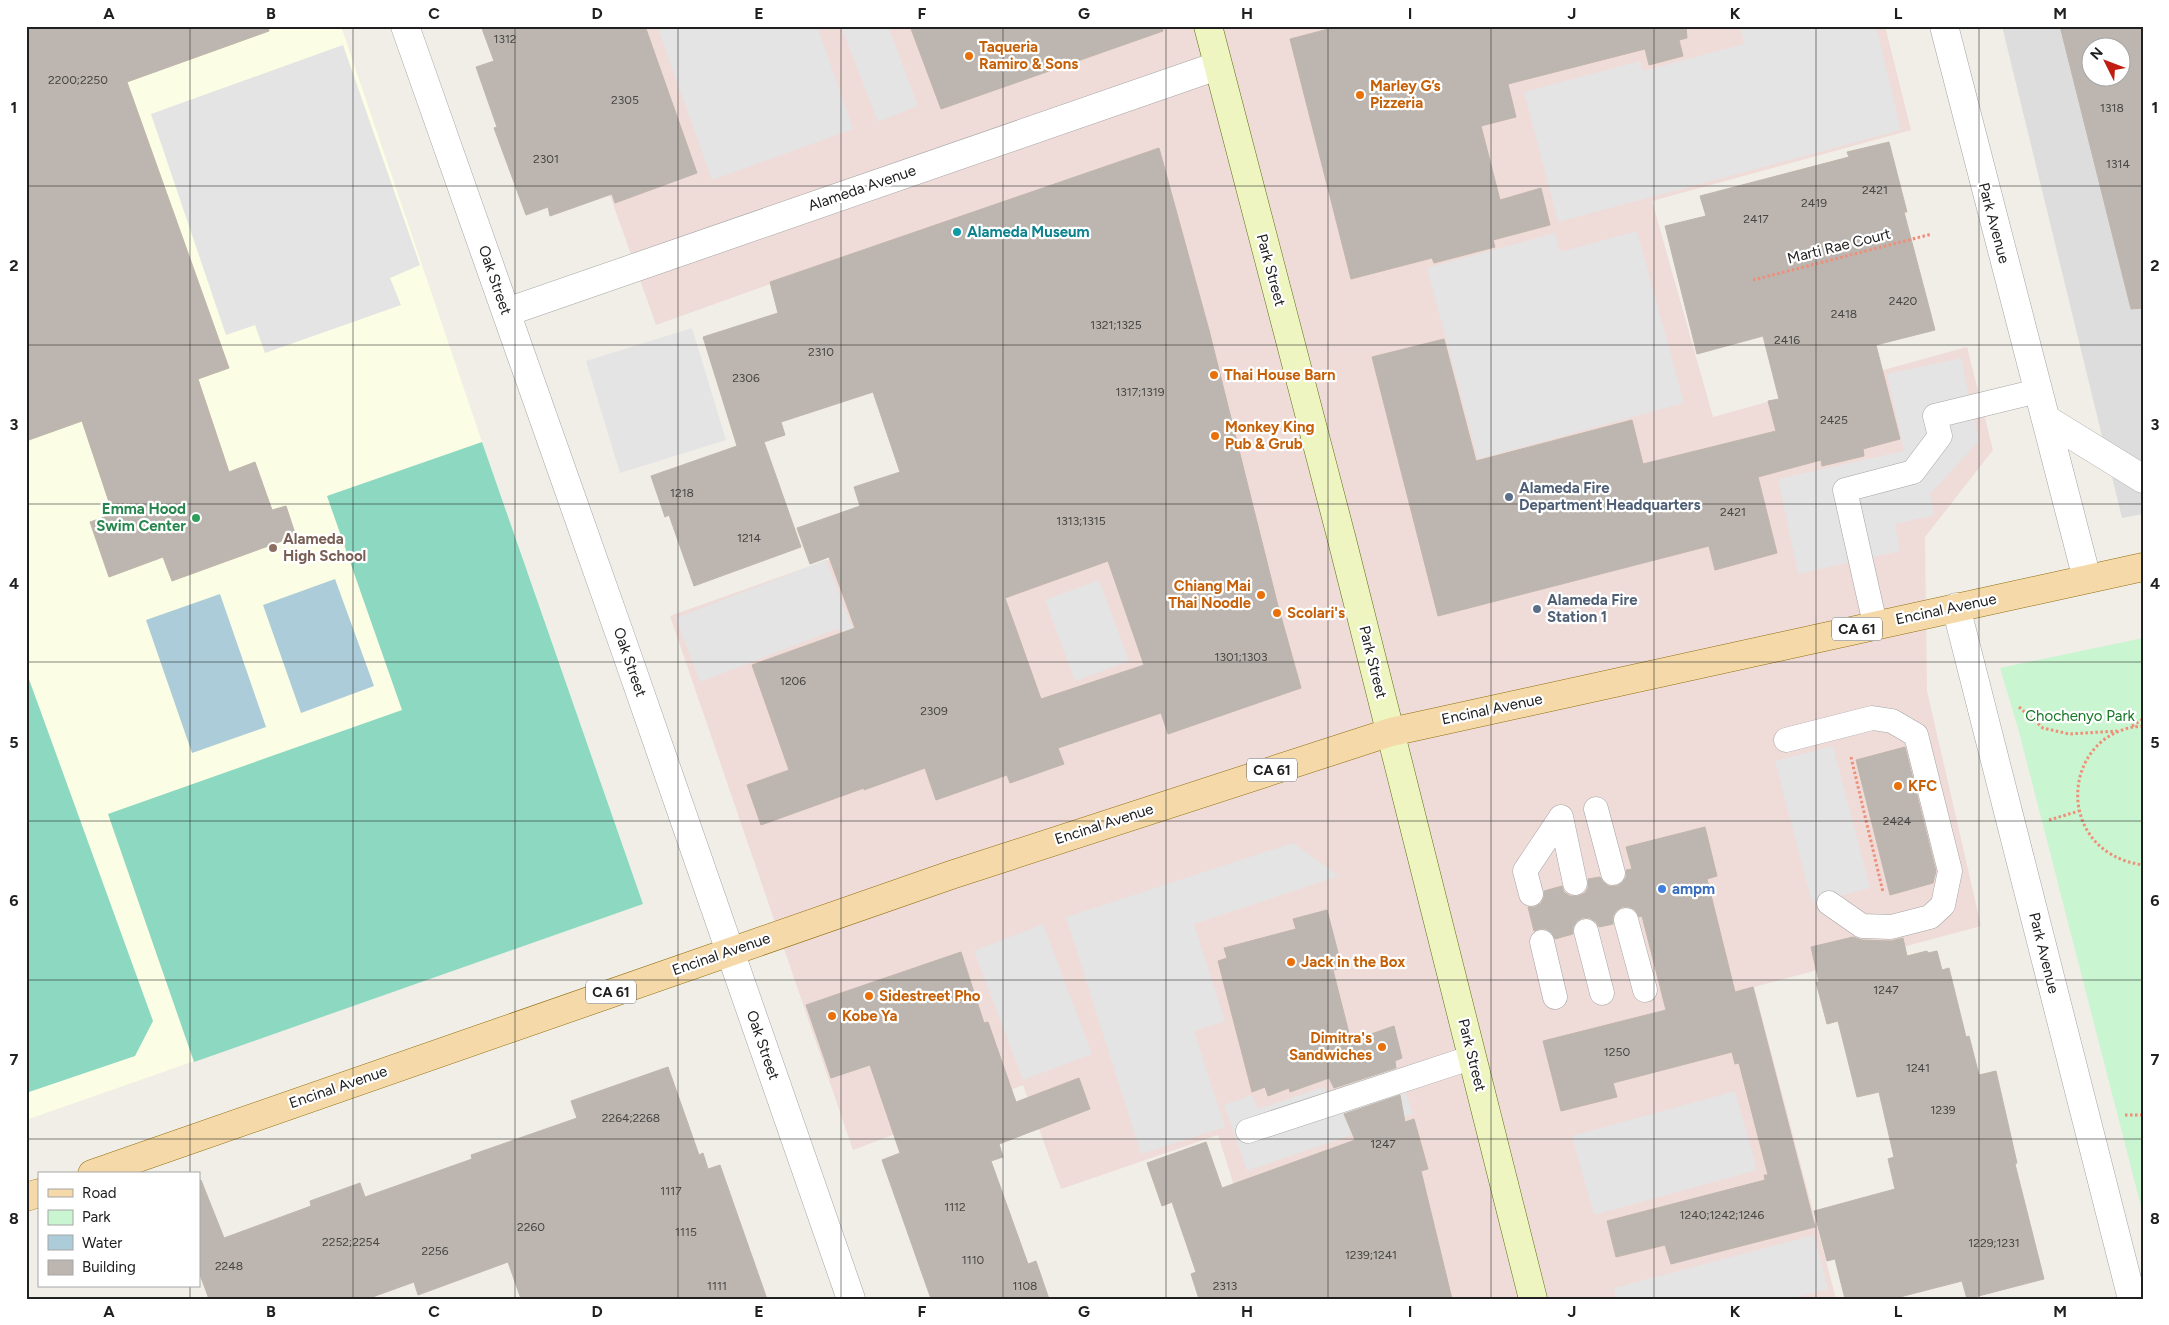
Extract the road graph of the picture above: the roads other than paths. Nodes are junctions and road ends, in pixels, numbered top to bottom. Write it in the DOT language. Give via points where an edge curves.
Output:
graph roads {
  1 [pos="405,26"];
  2 [pos="1208,26"];
  3 [pos="1944,26"];
  4 [pos="1217,66"];
  5 [pos="507,312"];
  6 [pos="2038,391"];
  7 [pos="2046,419"];
  8 [pos="2143,479"];
  9 [pos="2143,567"];
  10 [pos="2087,579"];
  11 [pos="1956,606"];
  12 [pos="1875,624"];
  13 [pos="1391,732"];
  14 [pos="1786,740"];
  15 [pos="1596,809"];
  16 [pos="1613,873"];
  17 [pos="1575,883"];
  18 [pos="1531,894"];
  19 [pos="1829,903"];
  20 [pos="1626,920"];
  21 [pos="1586,930"];
  22 [pos="1542,942"];
  23 [pos="730,951"];
  24 [pos="1645,990"];
  25 [pos="1602,993"];
  26 [pos="1554,997"];
  27 [pos="1473,1057"];
  28 [pos="1248,1131"];
  29 [pos="98,1172"];
  30 [pos="38,1192"];
  31 [pos="26,1197"];
  32 [pos="851,1299"];
  33 [pos="1533,1299"];
  34 [pos="2132,1299"];
  1 -- 5 [label="street, Oak Street"];
  2 -- 4 [label="main road, Park Street"];
  3 -- 6 [label="street, Park Avenue"];
  4 -- 5 [label="street, Alameda Avenue"];
  4 -- 13 [label="main road, Park Street"];
  5 -- 23 [label="street, Oak Street"];
  6 -- 7 [label="street, Park Avenue"];
  6 -- 12 [label="lane" via="1935,416 1940,436 1913,472 1844,490"];
  7 -- 8 [label="street"];
  7 -- 10 [label="street, Park Avenue"];
  9 -- 10 [label="main road, Encinal Avenue / CA 61"];
  10 -- 11 [label="main road, Encinal Avenue / CA 61"];
  11 -- 12 [label="main road, Encinal Avenue / CA 61"];
  11 -- 34 [label="street, Park Avenue"];
  12 -- 13 [label="main road, Encinal Avenue / CA 61"];
  13 -- 23 [label="main road, Encinal Avenue / CA 61" via="1007,856"];
  13 -- 27 [label="main road, Park Street"];
  14 -- 19 [label="lane" via="1872,718 1892,721 1916,735 1950,872 1943,905 1930,917 1891,927 1862,926"];
  15 -- 16 [label="lane"];
  17 -- 18 [label="lane" via="1561,817 1525,871"];
  20 -- 24 [label="lane"];
  21 -- 25 [label="lane"];
  22 -- 26 [label="lane"];
  23 -- 29 [label="main road, Encinal Avenue / CA 61"];
  23 -- 32 [label="street, Oak Street"];
  27 -- 28 [label="lane"];
  27 -- 33 [label="main road, Park Street"];
  30 -- 31 [label="main road"];
}
